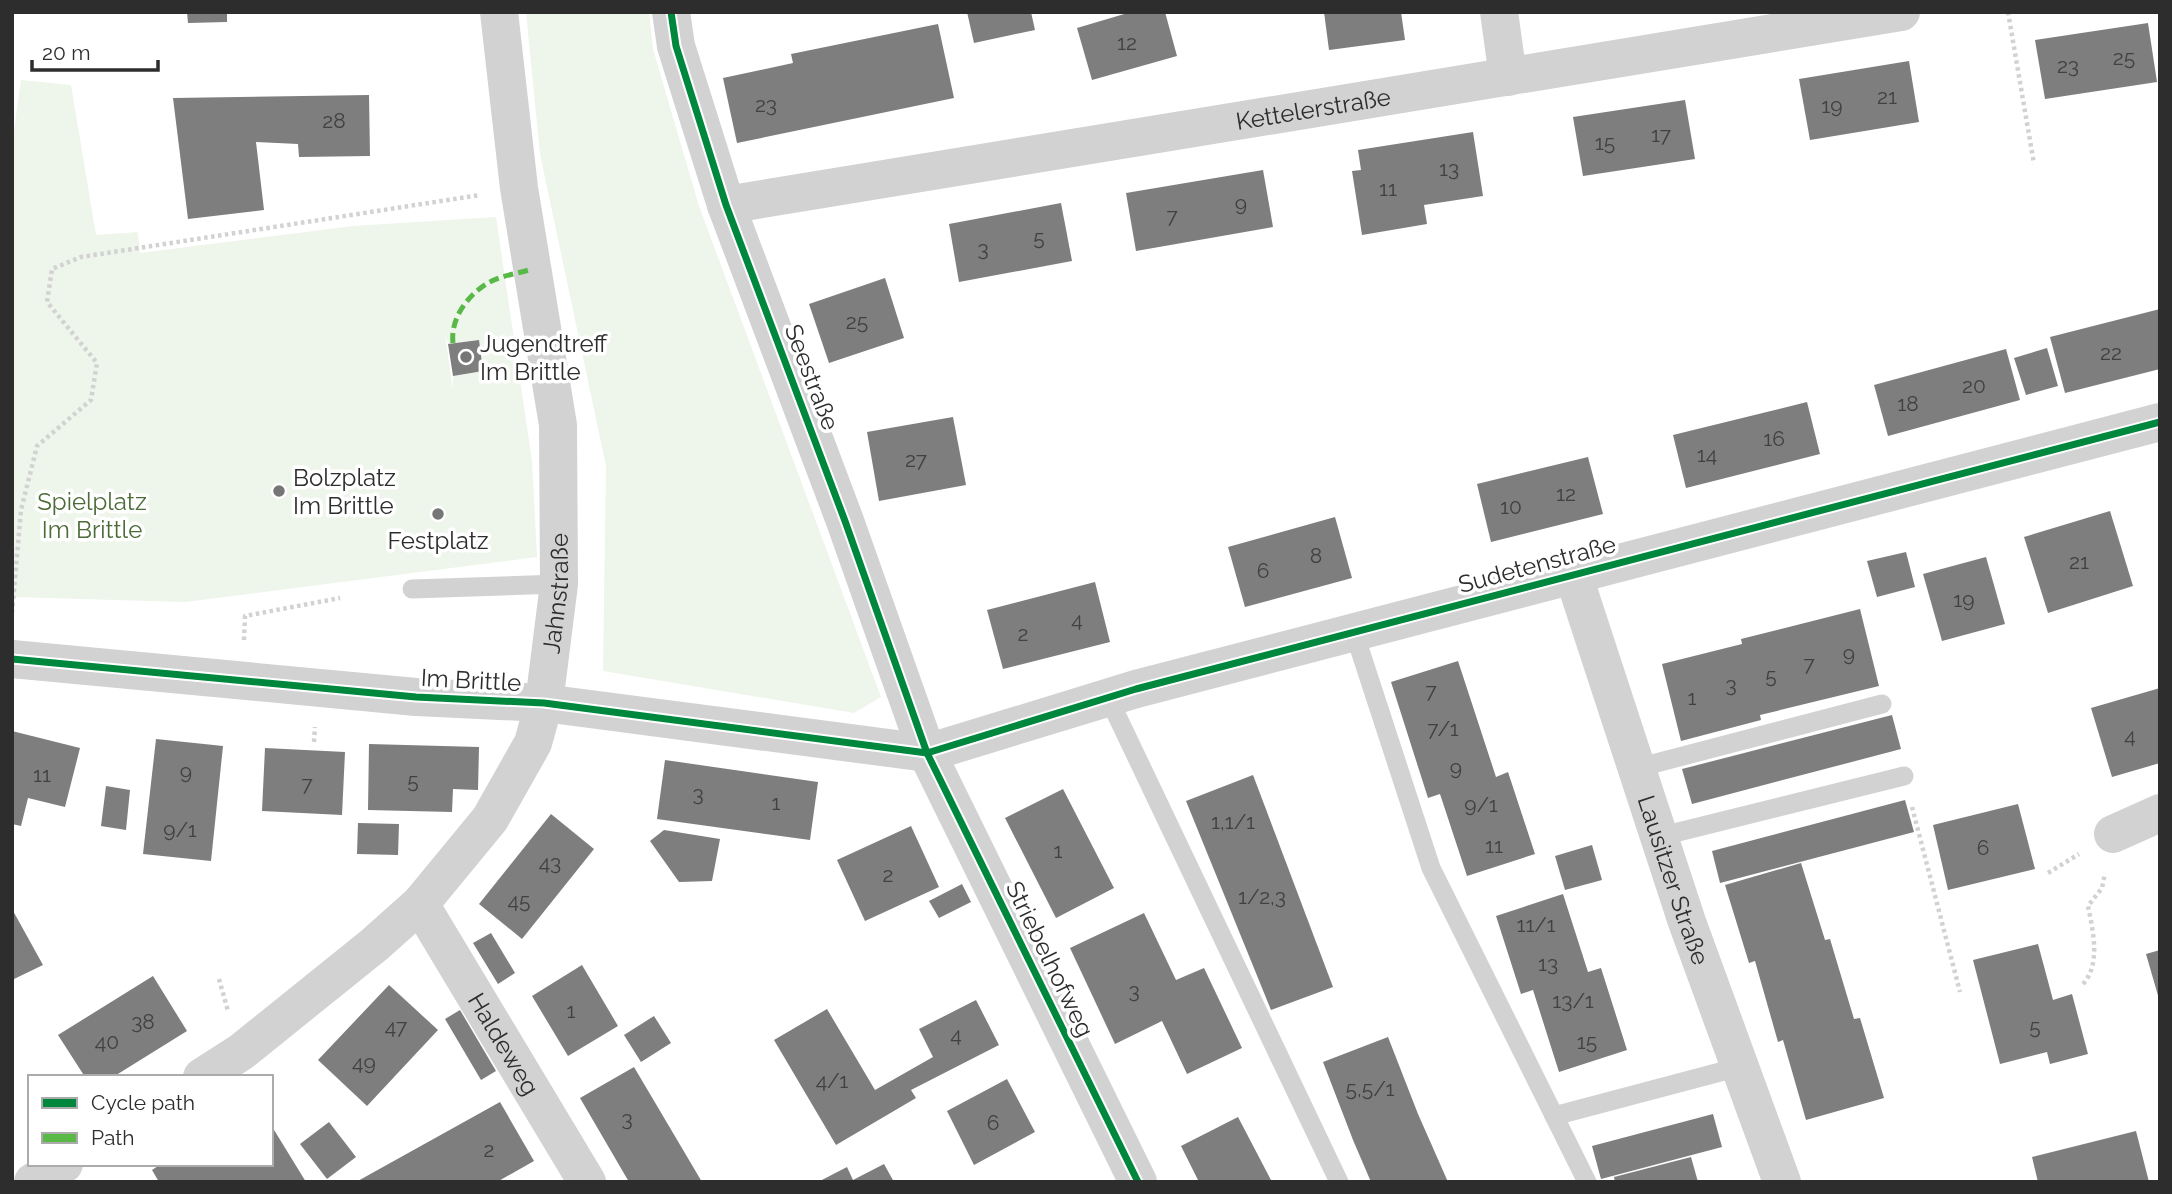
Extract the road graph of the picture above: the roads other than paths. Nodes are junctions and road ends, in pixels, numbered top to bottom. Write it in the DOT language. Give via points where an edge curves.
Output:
graph roads {
  1 [pos="499,12"];
  2 [pos="671,12"];
  3 [pos="1499,12"];
  4 [pos="1901,12"];
  5 [pos="1508,77"];
  6 [pos="726,205"];
  7 [pos="2160,422"];
  8 [pos="1573,574"];
  9 [pos="559,584"];
  10 [pos="412,589"];
  11 [pos="1354,632"];
  12 [pos="12,659"];
  13 [pos="1108,697"];
  14 [pos="544,703"];
  15 [pos="1882,704"];
  16 [pos="927,753"];
  17 [pos="1637,768"];
  18 [pos="1904,776"];
  19 [pos="2160,813"];
  20 [pos="2113,834"];
  21 [pos="1658,837"];
  22 [pos="420,904"];
  23 [pos="1739,1067"];
  24 [pos="205,1075"];
  25 [pos="1554,1116"];
  26 [pos="61,1166"];
  27 [pos="80,1166"];
  28 [pos="33,1182"];
  29 [pos="88,1182"];
  30 [pos="587,1182"];
  31 [pos="1138,1182"];
  32 [pos="1339,1182"];
  33 [pos="1587,1182"];
  34 [pos="1782,1182"];
  1 -- 9 [label="street, Jahnstraße" via="519,188 558,425"];
  2 -- 6 [label="street, Seestraße" via="676,46"];
  3 -- 5 [label="street"];
  4 -- 5 [label="street, Kettelerstraße"];
  5 -- 6 [label="street, Kettelerstraße"];
  6 -- 16 [label="street, Seestraße"];
  7 -- 8 [label="street, Sudetenstraße"];
  8 -- 11 [label="street, Sudetenstraße"];
  8 -- 17 [label="street, Lausitzer Straße"];
  9 -- 10 [label="lane"];
  9 -- 14 [label="street, Jahnstraße"];
  11 -- 13 [label="street, Sudetenstraße"];
  11 -- 25 [label="lane" via="1430,868"];
  12 -- 14 [label="street, Im Brittle" via="416,697"];
  13 -- 16 [label="street, Sudetenstraße"];
  13 -- 32 [label="lane"];
  14 -- 16 [label="street, Im Brittle"];
  14 -- 22 [label="street, Jahnstraße" via="533,743 514,782 477,837"];
  15 -- 17 [label="lane"];
  16 -- 31 [label="street, Striebelhofweg"];
  17 -- 21 [label="street, Lausitzer Straße"];
  18 -- 21 [label="lane"];
  19 -- 20 [label="street"];
  21 -- 23 [label="street, Lausitzer Straße"];
  22 -- 24 [label="street, Jahnstraße" via="241,1052"];
  22 -- 30 [label="street, Haldeweg"];
  23 -- 25 [label="lane"];
  23 -- 34 [label="street, Lausitzer Straße"];
  25 -- 33 [label="lane"];
  26 -- 28 [label="street"];
  27 -- 29 [label="street"];
}
